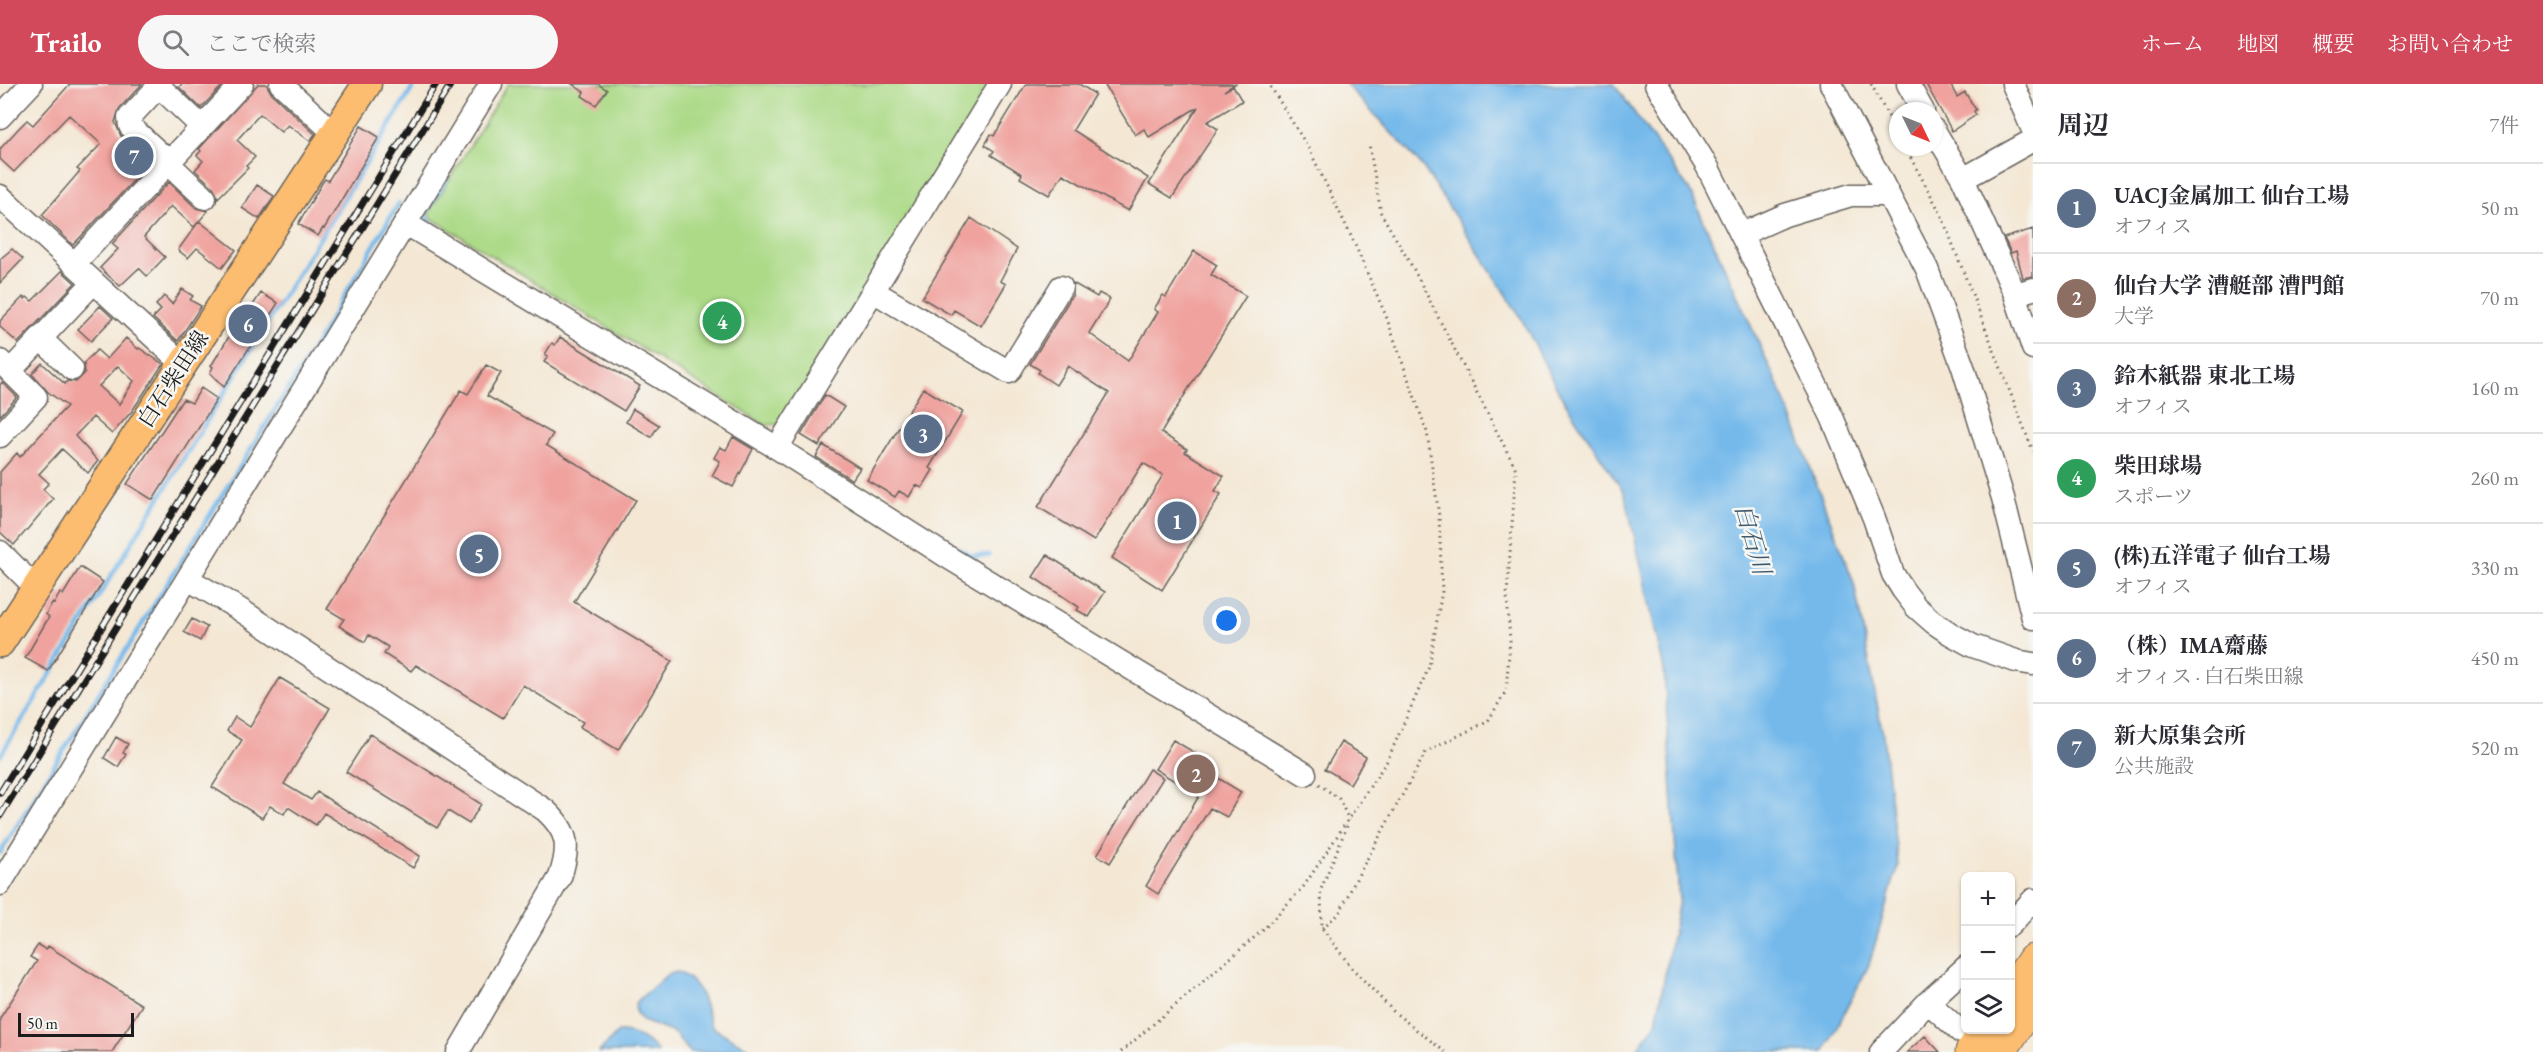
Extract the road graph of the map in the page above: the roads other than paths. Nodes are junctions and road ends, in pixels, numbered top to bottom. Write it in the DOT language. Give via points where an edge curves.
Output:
graph roads {
  1 [pos="31,84"];
  2 [pos="242,84"];
  3 [pos="281,84"];
  4 [pos="367,84"];
  5 [pos="491,84"];
  6 [pos="1000,84"];
  7 [pos="1656,84"];
  8 [pos="1831,84"];
  9 [pos="1908,84"];
  10 [pos="2013,84"];
  11 [pos="1918,102"];
  12 [pos="0,117"];
  13 [pos="202,127"];
  14 [pos="2033,130"];
  15 [pos="334,133"];
  16 [pos="2033,140"];
  17 [pos="1943,145"];
  18 [pos="169,162"];
  19 [pos="1963,179"];
  20 [pos="1887,195"];
  21 [pos="0,196"];
  22 [pos="205,198"];
  23 [pos="405,224"];
  24 [pos="1742,234"];
  25 [pos="74,264"];
  26 [pos="94,282"];
  27 [pos="1061,287"];
  28 [pos="873,291"];
  29 [pos="2024,291"];
  30 [pos="40,338"];
  31 [pos="2033,348"];
  32 [pos="183,364"];
  33 [pos="5,366"];
  34 [pos="72,369"];
  35 [pos="0,436"];
  36 [pos="777,448"];
  37 [pos="0,552"];
  38 [pos="188,579"];
  39 [pos="37,589"];
  40 [pos="2033,618"];
  41 [pos="4,626"];
  42 [pos="2033,664"];
  43 [pos="1305,774"];
  44 [pos="0,884"];
  45 [pos="2032,901"];
  46 [pos="2015,920"];
  47 [pos="2033,961"];
  48 [pos="1961,971"];
  49 [pos="2015,988"];
  50 [pos="2033,1001"];
  51 [pos="1928,1002"];
  52 [pos="1974,1038"];
  53 [pos="458,1052"];
  54 [pos="1881,1052"];
  55 [pos="1999,1052"];
  1 -- 12 [label="street"];
  2 -- 13 [label="street"];
  3 -- 15 [label="street"];
  4 -- 15 [label="main road, 白石柴田線"];
  5 -- 23 [label="street"];
  6 -- 28 [label="street"];
  7 -- 24 [label="street" via="1707,166"];
  8 -- 20 [label="street"];
  9 -- 11 [label="street"];
  10 -- 14 [label="street"];
  13 -- 18 [label="street"];
  13 -- 18 [label="street" via="163,90 154,90 129,118 130,126"];
  15 -- 32 [label="main road, 白石柴田線"];
  16 -- 19 [label="street"];
  17 -- 19 [label="street"];
  18 -- 22 [label="street"];
  18 -- 25 [label="street"];
  19 -- 29 [label="street"];
  20 -- 24 [label="street" via="1851,195 1785,215"];
  20 -- 40 [label="street" via="1927,269 1963,367 2003,498"];
  21 -- 25 [label="street"];
  23 -- 36 [label="street"];
  23 -- 38 [label="street"];
  24 -- 42 [label="street" via="1832,417 1893,574 1903,590 1924,614 1951,634 1973,646"];
  25 -- 26 [label="street"];
  26 -- 30 [label="street"];
  26 -- 32 [label="street"];
  27 -- 28 [label="street" via="1009,372"];
  28 -- 36 [label="street"];
  29 -- 31 [label="street"];
  30 -- 33 [label="street"];
  30 -- 34 [label="street"];
  32 -- 39 [label="main road, 白石柴田線"];
  33 -- 35 [label="street" via="36,397"];
  36 -- 43 [label="street" via="946,556"];
  37 -- 39 [label="street"];
  38 -- 44 [label="street"];
  38 -- 53 [label="street" via="545,810 559,823 567,841 567,858 560,877"];
  39 -- 41 [label="main road, 白石柴田線"];
  45 -- 46 [label="street"];
  47 -- 49 [label="highway"];
  48 -- 51 [label="street"];
  50 -- 55 [label="highway"];
  51 -- 52 [label="street"];
  51 -- 54 [label="street"];
}
